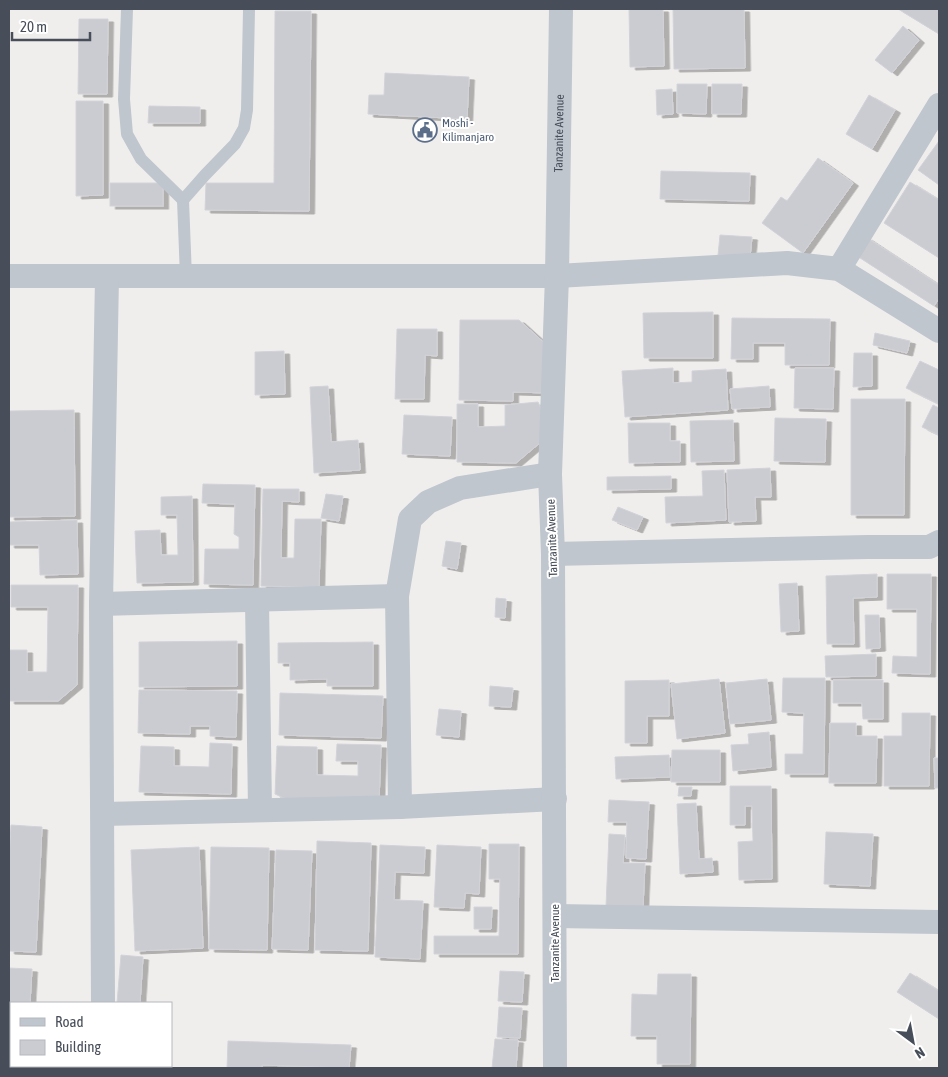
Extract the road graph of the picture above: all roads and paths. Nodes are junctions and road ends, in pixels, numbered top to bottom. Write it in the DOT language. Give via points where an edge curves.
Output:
graph roads {
  1 [pos="127,9"];
  2 [pos="249,9"];
  3 [pos="562,9"];
  4 [pos="939,105"];
  5 [pos="183,200"];
  6 [pos="838,269"];
  7 [pos="9,276"];
  8 [pos="557,276"];
  9 [pos="186,277"];
  10 [pos="107,278"];
  11 [pos="939,331"];
  12 [pos="550,474"];
  13 [pos="939,542"];
  14 [pos="553,554"];
  15 [pos="397,596"];
  16 [pos="257,600"];
  17 [pos="101,604"];
  18 [pos="555,799"];
  19 [pos="400,807"];
  20 [pos="260,810"];
  21 [pos="103,814"];
  22 [pos="555,916"];
  23 [pos="939,922"];
  24 [pos="103,1002"];
  25 [pos="555,1068"];
  1 -- 5 [label="lane" via="124,99 127,134 141,159"];
  2 -- 5 [label="lane" via="244,128 235,144"];
  3 -- 8 [label="street, Tanzanite Avenue"];
  4 -- 6 [label="street"];
  5 -- 9 [label="lane"];
  6 -- 8 [label="street" via="787,263"];
  6 -- 11 [label="street"];
  7 -- 10 [label="street"];
  8 -- 9 [label="street"];
  8 -- 12 [label="street, Tanzanite Avenue"];
  9 -- 10 [label="street"];
  10 -- 17 [label="street"];
  12 -- 14 [label="street, Tanzanite Avenue"];
  12 -- 15 [label="street" via="460,488 428,502 410,519"];
  13 -- 14 [label="street" via="929,547"];
  14 -- 18 [label="street, Tanzanite Avenue"];
  15 -- 16 [label="street"];
  15 -- 19 [label="street"];
  16 -- 17 [label="street"];
  16 -- 20 [label="street"];
  17 -- 21 [label="street"];
  18 -- 19 [label="street"];
  18 -- 22 [label="street, Tanzanite Avenue"];
  19 -- 20 [label="street"];
  20 -- 21 [label="street"];
  21 -- 24 [label="street"];
  22 -- 23 [label="street"];
  22 -- 25 [label="street, Tanzanite Avenue"];
}
